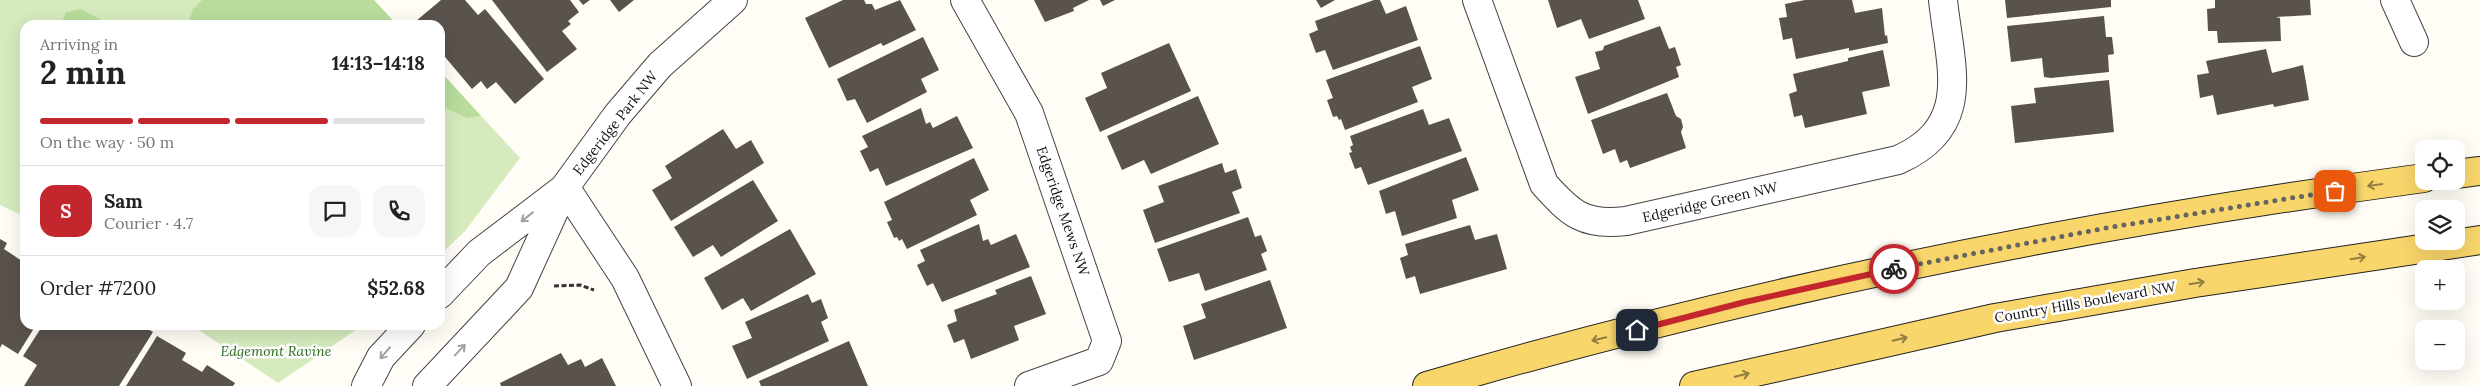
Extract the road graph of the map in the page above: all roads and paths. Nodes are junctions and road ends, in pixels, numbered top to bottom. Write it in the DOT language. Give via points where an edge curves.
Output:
graph roads {
  1 [pos="733,0"];
  2 [pos="965,0"];
  3 [pos="1477,0"];
  4 [pos="1943,0"];
  5 [pos="2395,0"];
  6 [pos="2414,42"];
  7 [pos="2480,171"];
  8 [pos="2465,173"];
  9 [pos="2415,179"];
  10 [pos="565,187"];
  11 [pos="2480,240"];
  12 [pos="445,289"];
  13 [pos="406,330"];
  14 [pos="366,386"];
  15 [pos="427,386"];
  16 [pos="678,386"];
  17 [pos="1029,386"];
  18 [pos="1427,386"];
  19 [pos="1694,386"];
  1 -- 10 [label="street, Edgeridge Park NW" via="660,65 618,114"];
  2 -- 17 [label="street, Edgeridge Mews NW" via="1029,113 1107,342 1099,362"];
  3 -- 4 [label="street, Edgeridge Green NW" via="1544,184 1574,213 1590,222 1607,224 1888,162 1914,153 1931,141 1950,110 1953,90"];
  5 -- 6 [label="street"];
  7 -- 8 [label="main road"];
  9 -- 18 [label="main road, one-way" via="2115,226 1897,268 1745,302"];
  10 -- 12 [label="street, Edgeridge Park NW, one-way" via="479,253"];
  15 -- 10 [label="street, Edgeridge Park NW, one-way" via="519,288"];
  10 -- 16 [label="street" via="625,278"];
  19 -- 11 [label="main road, Country Hills Boulevard NW, one-way" via="1995,318 2195,283"];
  13 -- 14 [label="street, one-way" via="381,357"];
}
